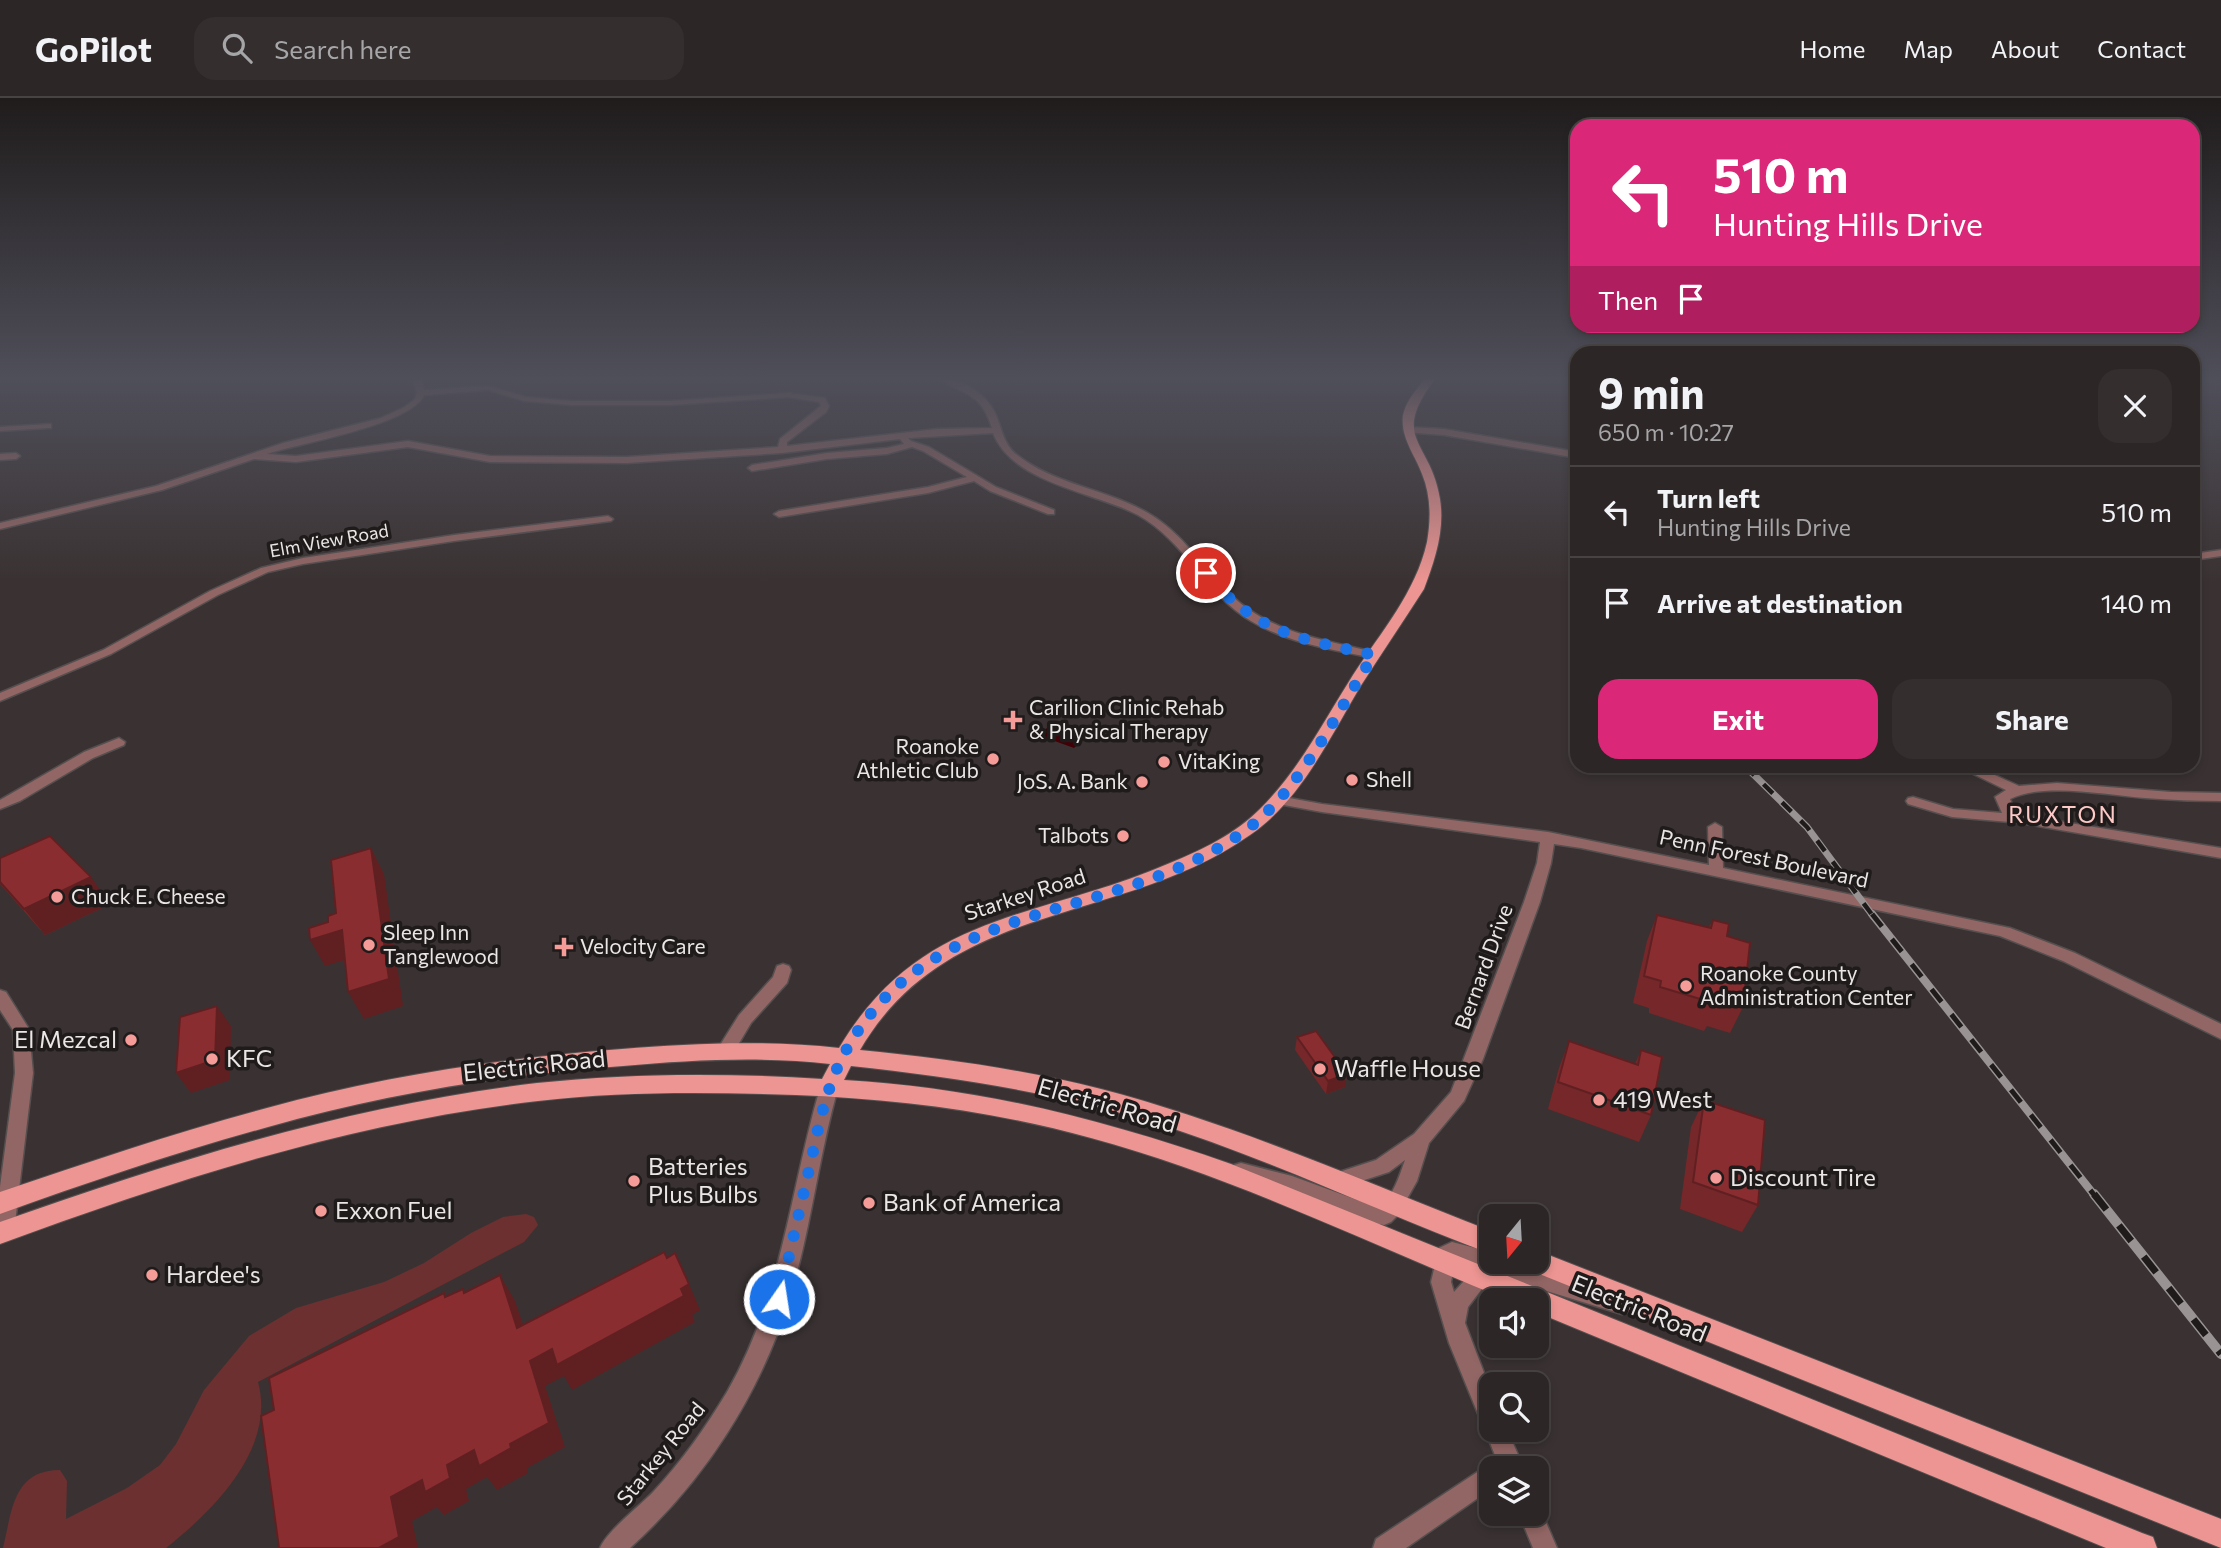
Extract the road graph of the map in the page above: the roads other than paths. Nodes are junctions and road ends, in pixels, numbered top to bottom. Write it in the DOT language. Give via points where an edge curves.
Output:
graph roads {
  1 [pos="287,447"];
  2 [pos="388,447"];
  3 [pos="422,447"];
  4 [pos="782,447"];
  5 [pos="811,447"];
  6 [pos="904,447"];
  7 [pos="917,447"];
  8 [pos="1004,447"];
  9 [pos="1415,447"];
  10 [pos="1529,447"];
  11 [pos="782,450"];
  12 [pos="1570,454"];
  13 [pos="16,456"];
  14 [pos="253,456"];
  15 [pos="0,457"];
  16 [pos="752,468"];
  17 [pos="972,478"];
  18 [pos="1051,512"];
  19 [pos="779,514"];
  20 [pos="608,519"];
  21 [pos="0,526"];
  22 [pos="2221,553"];
  23 [pos="2200,556"];
  24 [pos="1374,655"];
  25 [pos="0,697"];
  26 [pos="119,742"];
  27 [pos="1979,773"];
  28 [pos="2017,790"];
  29 [pos="2221,797"];
  30 [pos="1278,800"];
  31 [pos="1913,801"];
  32 [pos="0,805"];
  33 [pos="2011,818"];
  34 [pos="1715,827"];
  35 [pos="1548,837"];
  36 [pos="2221,853"];
  37 [pos="1716,872"];
  38 [pos="783,970"];
  39 [pos="0,996"];
  40 [pos="2221,1031"];
  41 [pos="726,1051"];
  42 [pos="844,1055"];
  43 [pos="829,1088"];
  44 [pos="1421,1139"];
  45 [pos="1195,1164"];
  46 [pos="1336,1182"];
  47 [pos="3,1202"];
  48 [pos="1393,1204"];
  49 [pos="2,1232"];
  50 [pos="1479,1238"];
  51 [pos="1443,1261"];
  52 [pos="1479,1266"];
  53 [pos="1549,1266"];
  54 [pos="1482,1274"];
  55 [pos="1504,1274"];
  56 [pos="1513,1274"];
  57 [pos="1651,1307"];
  58 [pos="1454,1322"];
  59 [pos="1479,1387"];
  60 [pos="1479,1484"];
  61 [pos="1536,1526"];
  62 [pos="2221,1534"];
  63 [pos="612,1548"];
  64 [pos="1385,1548"];
  65 [pos="1545,1548"];
  66 [pos="2142,1548"];
  1 -- 14 [label="street"];
  2 -- 14 [label="street" via="296,459"];
  3 -- 11 [label="street" via="483,458 534,461"];
  4 -- 11 [label="street"];
  5 -- 11 [label="street"];
  6 -- 16 [label="street"];
  7 -- 17 [label="street"];
  8 -- 24 [label="street" via="1026,465 1116,501 1161,526 1237,607 1258,621"];
  9 -- 24 [label="main road, Starkey Road" via="1430,479 1436,530 1426,570"];
  10 -- 12 [label="street"];
  13 -- 15 [label="street"];
  14 -- 21 [label="street" via="159,488"];
  17 -- 18 [label="street"];
  17 -- 19 [label="street" via="929,490"];
  20 -- 25 [label="street, Elm View Road" via="273,568 234,583 87,662"];
  22 -- 23 [label="street"];
  24 -- 30 [label="main road, Starkey Road"];
  26 -- 32 [label="street"];
  27 -- 28 [label="street"];
  28 -- 29 [label="street" via="2057,787"];
  28 -- 33 [label="street" via="2003,797"];
  30 -- 35 [label="street, Penn Forest Boulevard"];
  30 -- 42 [label="main road, Starkey Road" via="1246,830 1192,862 962,941 934,957 886,997"];
  31 -- 33 [label="street" via="1952,813"];
  33 -- 36 [label="street"];
  34 -- 37 [label="street"];
  35 -- 37 [label="street, Penn Forest Boulevard"];
  35 -- 44 [label="street, Bernard Drive" via="1532,902 1475,1059 1458,1096"];
  37 -- 40 [label="street, Penn Forest Boulevard" via="2004,932 2070,957"];
  38 -- 41 [label="street" via="781,979 745,1019"];
  39 -- 47 [label="street" via="16,1017 24,1048"];
  41 -- 42 [label="main road, Electric Road"];
  41 -- 47 [label="main road, Electric Road" via="552,1061 358,1094 202,1135"];
  42 -- 43 [label="main road, Starkey Road"];
  42 -- 46 [label="main road, Electric Road" via="953,1068 1099,1097 1224,1137"];
  43 -- 45 [label="main road, Electric Road" via="934,1096 1007,1108 1115,1136"];
  43 -- 49 [label="main road, Electric Road" via="731,1084 621,1087 503,1096 438,1107 205,1162"];
  43 -- 63 [label="street, Starkey Road" via="779,1299 762,1346 705,1446 667,1493"];
  44 -- 46 [label="street, Bernard Drive" via="1382,1166"];
  44 -- 48 [label="street, Bernard Drive"];
  45 -- 48 [label="street" via="1281,1181 1376,1216 1384,1216"];
  45 -- 51 [label="main road, Electric Road"];
  46 -- 48 [label="main road, Electric Road"];
  47 -- 49 [label="street"];
  48 -- 50 [label="main road, Electric Road"];
  51 -- 52 [label="main road, Electric Road"];
  51 -- 58 [label="street" via="1441,1282"];
  53 -- 57 [label="main road, Electric Road"];
  54 -- 58 [label="street" via="1458,1303"];
  55 -- 66 [label="main road, Electric Road"];
  56 -- 57 [label="street" via="1618,1304"];
  57 -- 62 [label="main road, Electric Road"];
  58 -- 59 [label="street"];
  60 -- 64 [label="street"];
  61 -- 65 [label="street"];
}
